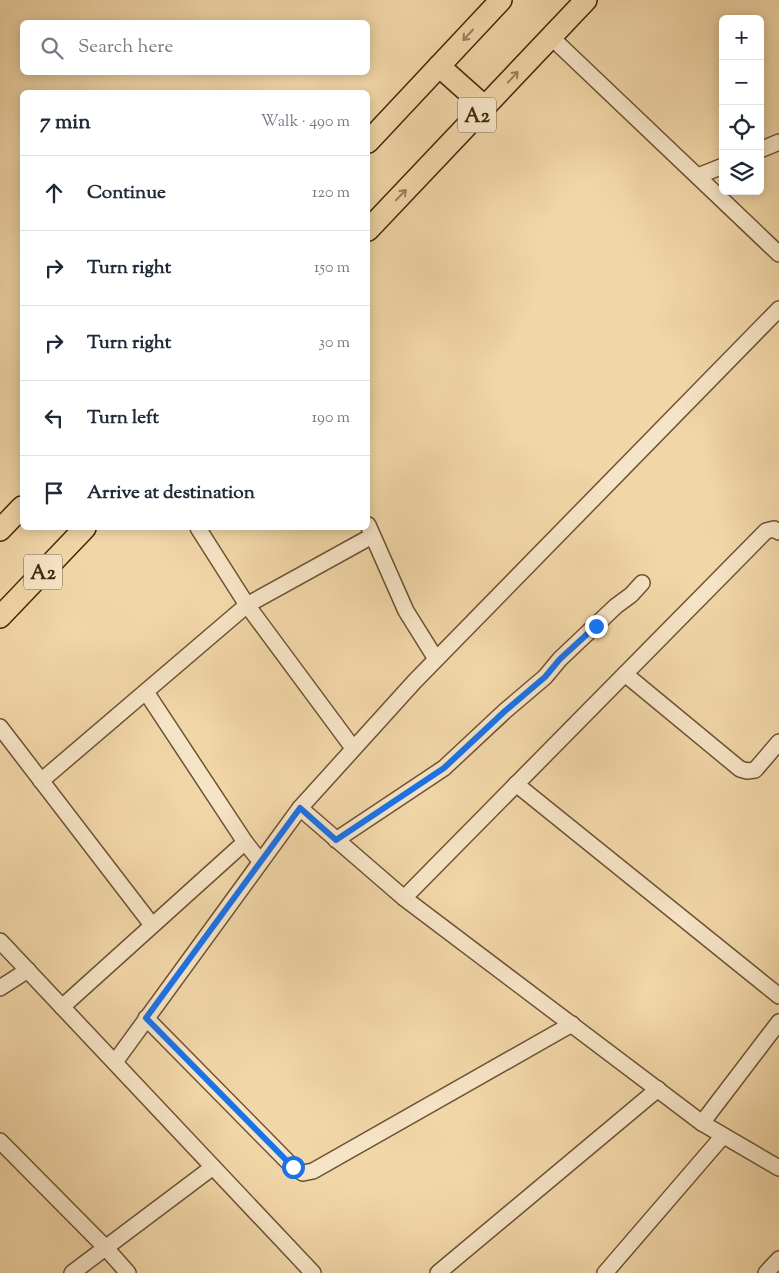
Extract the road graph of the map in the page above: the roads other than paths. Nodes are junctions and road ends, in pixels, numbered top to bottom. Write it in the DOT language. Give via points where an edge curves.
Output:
graph roads {
  1 [pos="502,0"];
  2 [pos="586,0"];
  3 [pos="551,36"];
  4 [pos="439,66"];
  5 [pos="485,107"];
  6 [pos="370,140"];
  7 [pos="779,142"];
  8 [pos="764,148"];
  9 [pos="719,168"];
  10 [pos="698,176"];
  11 [pos="370,228"];
  12 [pos="779,254"];
  13 [pos="779,309"];
  14 [pos="20,508"];
  15 [pos="0,530"];
  16 [pos="83,530"];
  17 [pos="199,530"];
  18 [pos="370,530"];
  19 [pos="779,532"];
  20 [pos="642,583"];
  21 [pos="247,605"];
  22 [pos="0,617"];
  23 [pos="436,659"];
  24 [pos="625,674"];
  25 [pos="146,692"];
  26 [pos="0,726"];
  27 [pos="779,742"];
  28 [pos="353,748"];
  29 [pos="42,781"];
  30 [pos="516,784"];
  31 [pos="300,808"];
  32 [pos="336,840"];
  33 [pos="245,842"];
  34 [pos="260,861"];
  35 [pos="404,898"];
  36 [pos="152,926"];
  37 [pos="0,941"];
  38 [pos="28,970"];
  39 [pos="0,988"];
  40 [pos="779,996"];
  41 [pos="62,1007"];
  42 [pos="146,1018"];
  43 [pos="779,1022"];
  44 [pos="572,1024"];
  45 [pos="115,1062"];
  46 [pos="658,1089"];
  47 [pos="702,1123"];
  48 [pos="723,1136"];
  49 [pos="0,1141"];
  50 [pos="213,1167"];
  51 [pos="779,1168"];
  52 [pos="105,1247"];
  53 [pos="779,1258"];
  54 [pos="72,1273"];
  55 [pos="128,1273"];
  56 [pos="313,1273"];
  57 [pos="438,1273"];
  58 [pos="605,1273"];
  59 [pos="766,1273"];
  1 -- 4 [label="highway, one-way"];
  2 -- 3 [label="highway, A2"];
  5 -- 3 [label="highway, A2, one-way"];
  3 -- 10 [label="street"];
  4 -- 5 [label="highway"];
  4 -- 6 [label="highway"];
  11 -- 5 [label="highway, A2, one-way"];
  7 -- 8 [label="street"];
  9 -- 10 [label="street"];
  10 -- 12 [label="street"];
  13 -- 23 [label="street"];
  14 -- 15 [label="highway"];
  16 -- 22 [label="highway, A2"];
  17 -- 21 [label="street"];
  18 -- 21 [label="street"];
  18 -- 23 [label="street" via="406,611"];
  19 -- 24 [label="street" via="774,529 766,531"];
  20 -- 32 [label="street" via="444,768"];
  21 -- 25 [label="street"];
  21 -- 28 [label="street"];
  23 -- 28 [label="street"];
  24 -- 27 [label="street" via="740,769 754,770"];
  24 -- 30 [label="street"];
  25 -- 29 [label="street"];
  25 -- 33 [label="street"];
  26 -- 29 [label="street"];
  28 -- 31 [label="street"];
  29 -- 36 [label="street"];
  30 -- 35 [label="street"];
  30 -- 40 [label="street"];
  31 -- 32 [label="street"];
  31 -- 34 [label="street"];
  32 -- 35 [label="street"];
  33 -- 34 [label="street"];
  33 -- 36 [label="street"];
  34 -- 42 [label="street"];
  35 -- 44 [label="street"];
  36 -- 41 [label="street"];
  37 -- 38 [label="street"];
  38 -- 39 [label="street"];
  38 -- 41 [label="street"];
  41 -- 45 [label="street"];
  42 -- 44 [label="street" via="293,1167 303,1173 313,1171"];
  42 -- 45 [label="street"];
  43 -- 47 [label="street"];
  44 -- 46 [label="street"];
  45 -- 50 [label="street"];
  46 -- 47 [label="street"];
  46 -- 57 [label="street"];
  47 -- 48 [label="street"];
  48 -- 51 [label="street"];
  48 -- 58 [label="street"];
  49 -- 52 [label="street"];
  50 -- 52 [label="street"];
  50 -- 56 [label="street"];
  52 -- 54 [label="street"];
  52 -- 55 [label="street"];
  53 -- 59 [label="street"];
}
